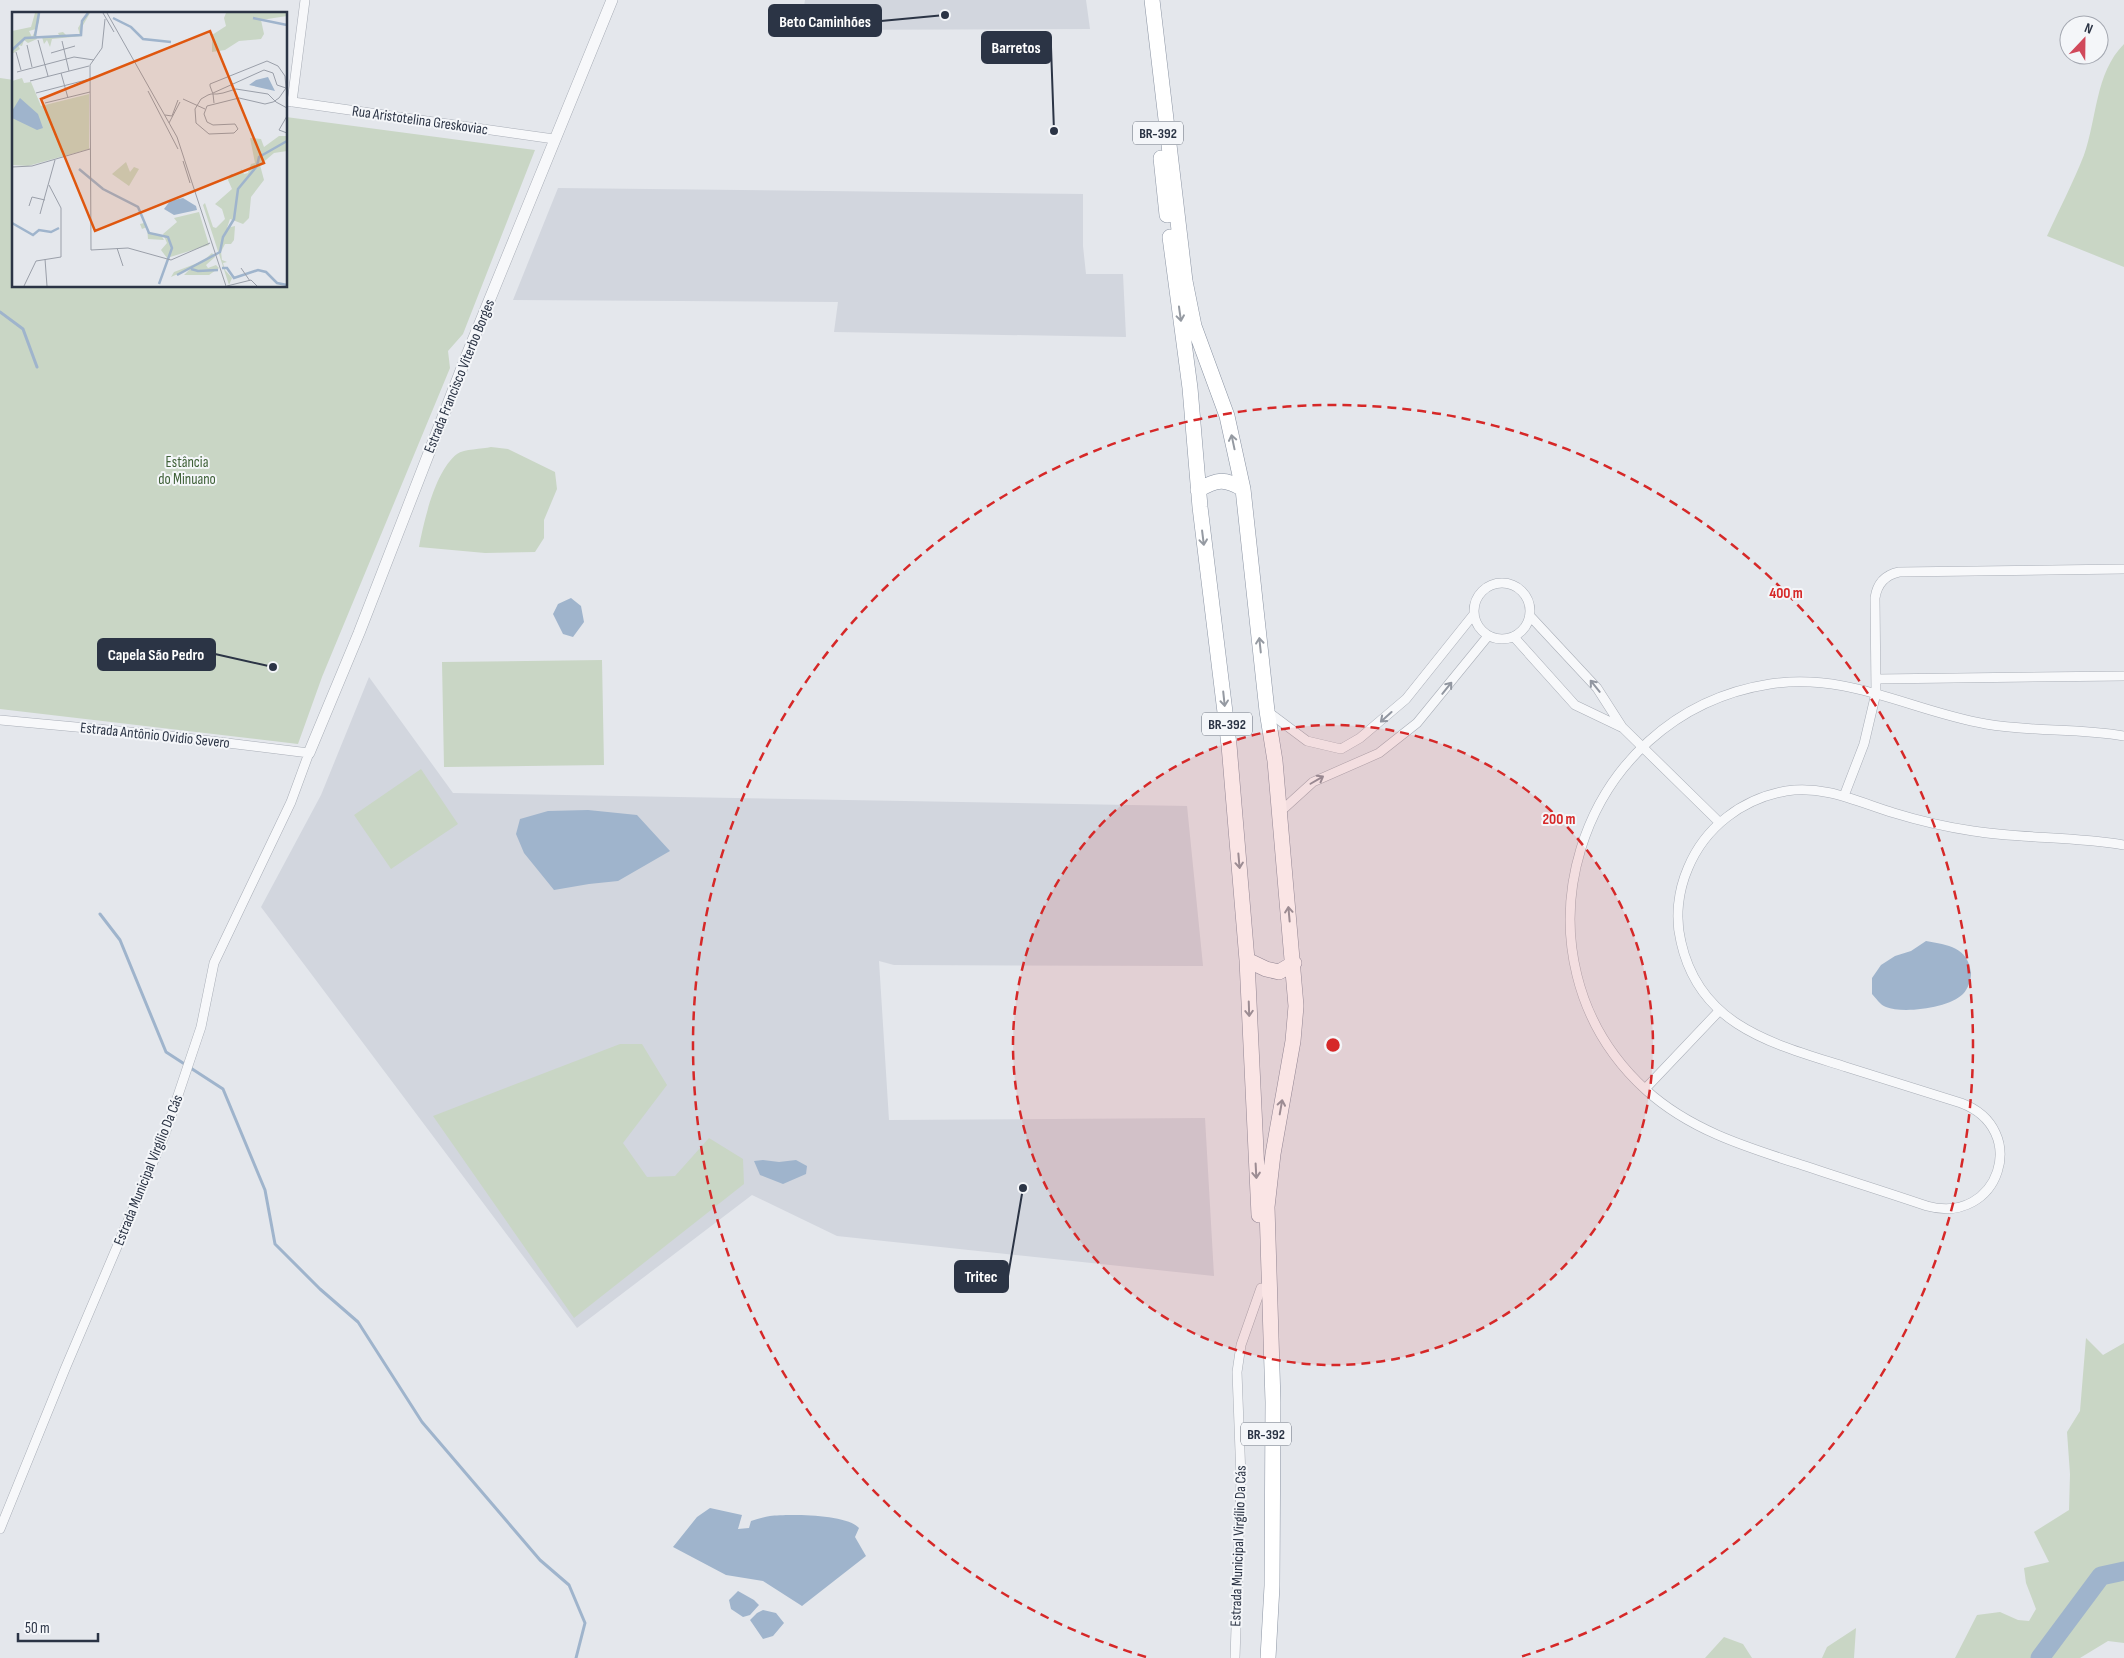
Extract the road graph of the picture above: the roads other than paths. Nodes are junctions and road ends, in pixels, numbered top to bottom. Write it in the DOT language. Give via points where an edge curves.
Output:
graph roads {
  1 [pos="305,0"];
  2 [pos="612,0"];
  3 [pos="1143,0"];
  4 [pos="1152,0"];
  5 [pos="289,101"];
  6 [pos="554,139"];
  7 [pos="1243,489"];
  8 [pos="1198,490"];
  9 [pos="2124,569"];
  10 [pos="1474,614"];
  11 [pos="1530,616"];
  12 [pos="1488,636"];
  13 [pos="1514,637"];
  14 [pos="2124,676"];
  15 [pos="1877,678"];
  16 [pos="1876,693"];
  17 [pos="1267,711"];
  18 [pos="0,720"];
  19 [pos="1622,727"];
  20 [pos="2124,736"];
  21 [pos="1642,748"];
  22 [pos="309,753"];
  23 [pos="1844,796"];
  24 [pos="1280,812"];
  25 [pos="1718,822"];
  26 [pos="2124,845"];
  27 [pos="1247,960"];
  28 [pos="1294,963"];
  29 [pos="1719,1010"];
  30 [pos="1645,1089"];
  31 [pos="1261,1288"];
  32 [pos="0,1529"];
  33 [pos="1235,1658"];
  34 [pos="1262,1658"];
  35 [pos="1268,1658"];
  1 -- 5 [label="street"];
  2 -- 6 [label="street, Estrada Francisco Viterbo Borges"];
  3 -- 8 [label="highway, BR-392, one-way" via="1190,388"];
  7 -- 4 [label="highway, BR-392 / BR-392, one-way" via="1227,416 1194,326"];
  5 -- 6 [label="street, Rua Aristotelina Greskoviac"];
  6 -- 22 [label="street, Estrada Francisco Viterbo Borges"];
  7 -- 8 [label="highway" via="1223,481 1212,482"];
  17 -- 7 [label="highway, BR-392, one-way"];
  8 -- 27 [label="highway, BR-392, one-way" via="1228,736"];
  9 -- 15 [label="street" via="1893,574 1882,580 1876,593"];
  10 -- 11 [label="street" via="1476,600 1484,590 1503,583 1521,591 1529,603"];
  10 -- 12 [label="street" via="1478,626"];
  10 -- 17 [label="street, one-way" via="1406,699 1360,738 1341,749 1307,741"];
  11 -- 13 [label="street"];
  19 -- 11 [label="street, one-way" via="1597,688"];
  12 -- 13 [label="street" via="1500,640"];
  24 -- 12 [label="street, one-way" via="1313,782 1379,753 1417,723"];
  13 -- 19 [label="street" via="1574,705"];
  14 -- 15 [label="street"];
  15 -- 16 [label="street"];
  16 -- 20 [label="street" via="1926,710 1990,725"];
  16 -- 21 [label="street" via="1815,682 1770,684 1744,690 1694,710"];
  16 -- 23 [label="street" via="1864,744"];
  17 -- 24 [label="highway, BR-392"];
  18 -- 22 [label="street, Estrada Antônio Ovidio Severo"];
  19 -- 21 [label="street"];
  21 -- 25 [label="street"];
  21 -- 30 [label="street" via="1614,780 1588,827 1573,877 1570,929 1578,980 1598,1028 1611,1050"];
  22 -- 32 [label="street, Estrada Municipal Virgílio Da Cás" via="291,802 214,963 201,1027 165,1134"];
  23 -- 25 [label="street" via="1801,790 1772,794 1745,805"];
  23 -- 26 [label="street" via="1895,813 1973,831"];
  28 -- 24 [label="highway, BR-392, one-way"];
  25 -- 29 [label="street" via="1688,868 1680,896 1678,924 1683,951 1693,977"];
  27 -- 28 [label="highway" via="1266,970 1280,972"];
  27 -- 31 [label="highway, BR-392, one-way"];
  35 -- 28 [label="highway, BR-392, one-way" via="1272,1586 1273,1402 1267,1208 1293,1041 1296,1006"];
  29 -- 30 [label="street"];
  29 -- 30 [label="street" via="1741,1027 1778,1045 1962,1103 1978,1111 1991,1124 1998,1140 1997,1176 1987,1192 1972,1203 1955,1209 1936,1209 1732,1142 1687,1120"];
  31 -- 33 [label="street, Estrada Municipal Virgílio Da Cás" via="1241,1345 1237,1372 1242,1478"];
  31 -- 34 [label="highway, BR-392" via="1266,1489"];
}
